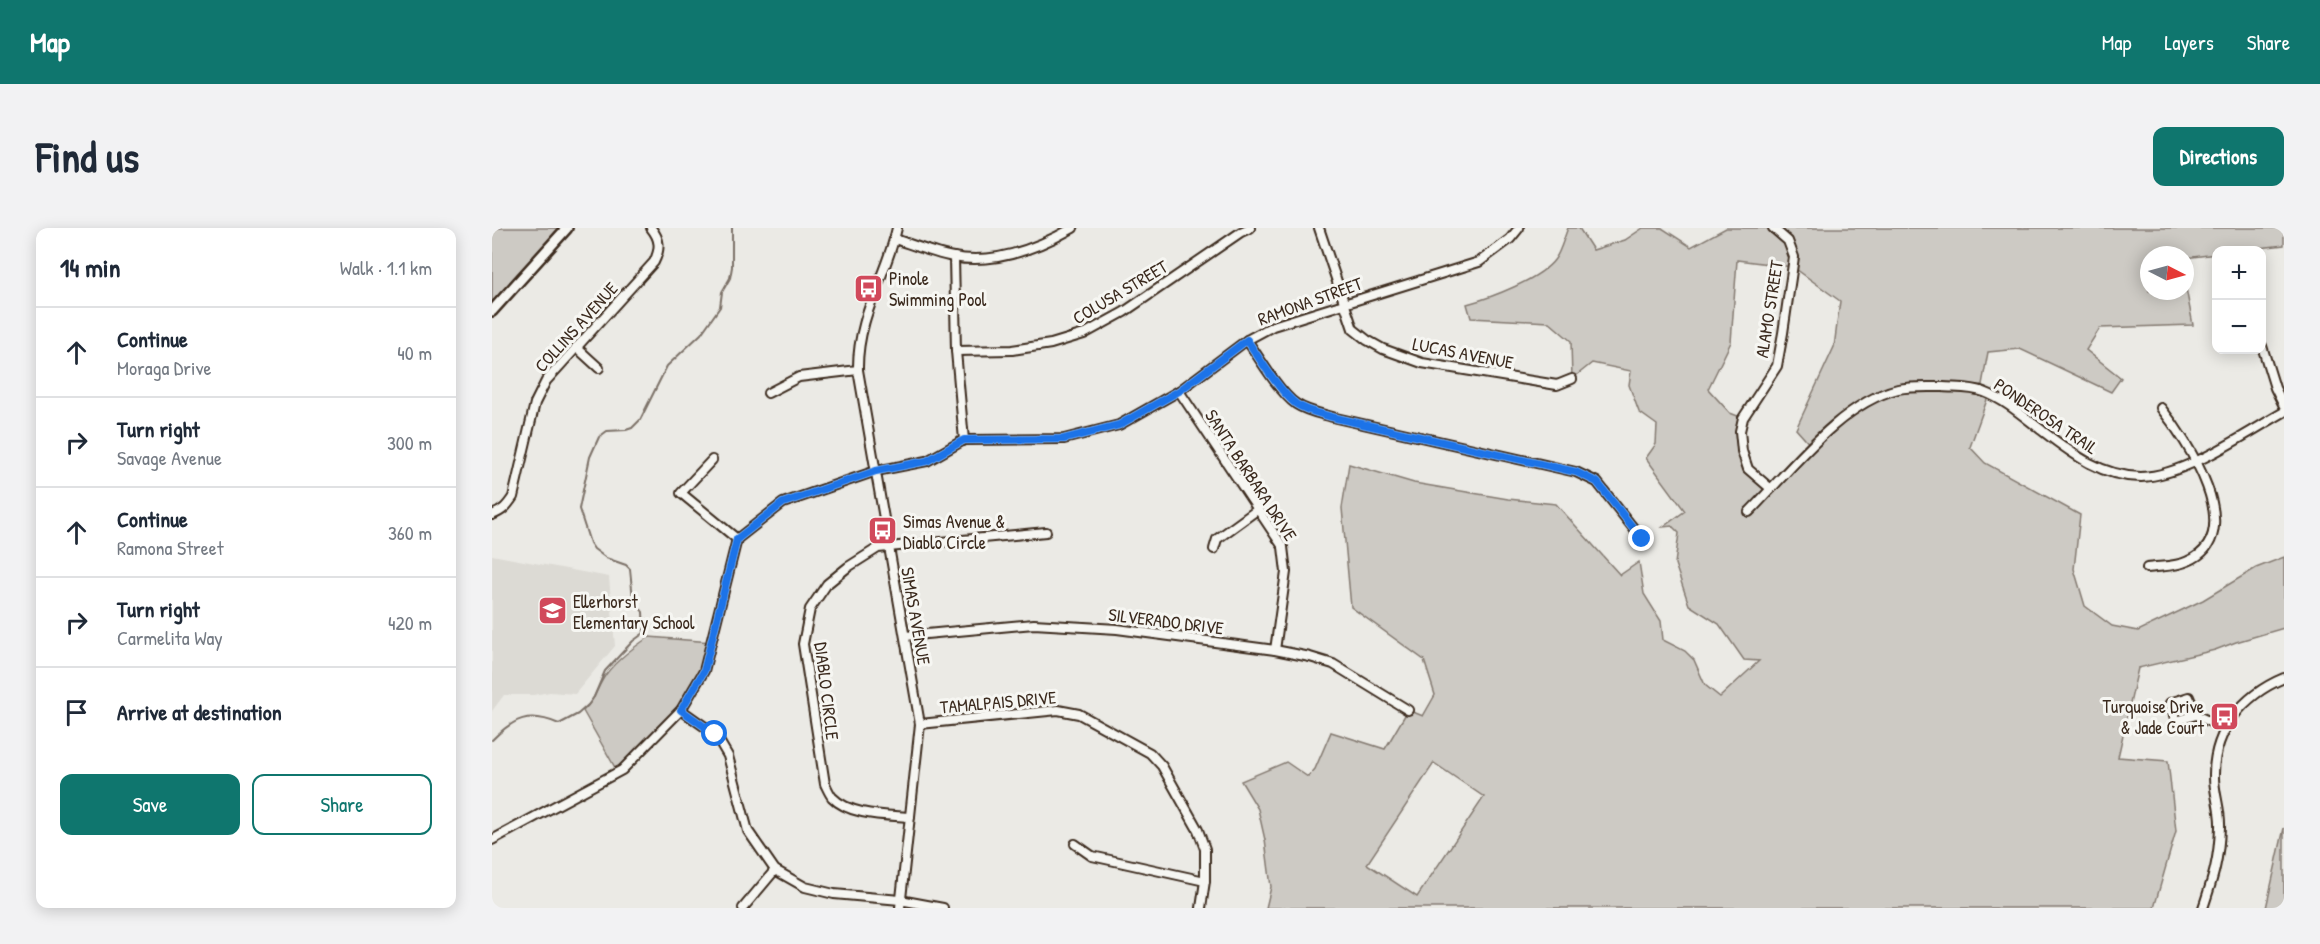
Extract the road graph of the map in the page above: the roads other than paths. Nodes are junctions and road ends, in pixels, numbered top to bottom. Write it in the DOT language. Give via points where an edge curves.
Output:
graph roads {
  1 [pos="567,228"];
  2 [pos="651,228"];
  3 [pos="897,228"];
  4 [pos="1072,228"];
  5 [pos="1250,228"];
  6 [pos="1319,228"];
  7 [pos="1519,228"];
  8 [pos="1773,228"];
  9 [pos="895,239"];
  10 [pos="954,257"];
  11 [pos="1344,303"];
  12 [pos="492,311"];
  13 [pos="1247,340"];
  14 [pos="576,347"];
  15 [pos="957,351"];
  16 [pos="2264,354"];
  17 [pos="599,368"];
  18 [pos="858,369"];
  19 [pos="1572,379"];
  20 [pos="1179,391"];
  21 [pos="768,393"];
  22 [pos="2284,406"];
  23 [pos="2161,408"];
  24 [pos="2284,412"];
  25 [pos="964,440"];
  26 [pos="712,460"];
  27 [pos="2196,461"];
  28 [pos="876,471"];
  29 [pos="1770,488"];
  30 [pos="1257,510"];
  31 [pos="1749,512"];
  32 [pos="492,515"];
  33 [pos="1046,532"];
  34 [pos="737,539"];
  35 [pos="1642,539"];
  36 [pos="889,546"];
  37 [pos="1214,549"];
  38 [pos="2147,568"];
  39 [pos="905,636"];
  40 [pos="1275,650"];
  41 [pos="2284,678"];
  42 [pos="681,710"];
  43 [pos="1408,710"];
  44 [pos="2196,715"];
  45 [pos="920,724"];
  46 [pos="2225,729"];
  47 [pos="910,817"];
  48 [pos="492,840"];
  49 [pos="1075,844"];
  50 [pos="776,870"];
  51 [pos="1204,882"];
  52 [pos="900,904"];
  53 [pos="743,908"];
  54 [pos="943,908"];
  55 [pos="1201,908"];
  56 [pos="2203,908"];
  1 -- 12 [label="main road"];
  2 -- 14 [label="street, COLLINS AVENUE" via="659,245 654,262"];
  3 -- 9 [label="street, SIMAS AVENUE"];
  4 -- 10 [label="street" via="1015,253"];
  5 -- 15 [label="street, COLUSA STREET" via="1084,334 1011,350"];
  6 -- 11 [label="street, LUCAS AVENUE"];
  7 -- 11 [label="street, RAMONA STREET" via="1510,240 1479,262"];
  8 -- 29 [label="street, ALAMO STREET" via="1788,241 1794,257 1783,333 1777,366 1743,418 1740,431 1748,470"];
  9 -- 10 [label="street"];
  9 -- 18 [label="street, SIMAS AVENUE" via="864,321"];
  10 -- 15 [label="street"];
  11 -- 13 [label="street, RAMONA STREET" via="1273,326"];
  11 -- 19 [label="street, LUCAS AVENUE" via="1353,329 1366,340 1422,363 1557,385"];
  13 -- 20 [label="street, RAMONA STREET"];
  13 -- 35 [label="street" via="1297,404 1336,418 1576,472 1597,482"];
  14 -- 17 [label="street"];
  14 -- 32 [label="street, COLLINS AVENUE" via="540,390 513,497"];
  15 -- 25 [label="street"];
  16 -- 22 [label="street"];
  18 -- 21 [label="street" via="799,377"];
  18 -- 28 [label="street, SIMAS AVENUE"];
  20 -- 25 [label="street, RAMONA STREET" via="1119,425 1064,439"];
  20 -- 30 [label="street, SANTA BARBARA DRIVE"];
  23 -- 27 [label="street"];
  24 -- 27 [label="street, PONDEROSA TRAIL"];
  25 -- 28 [label="street, RAMONA STREET" via="927,461"];
  26 -- 34 [label="street" via="681,493"];
  27 -- 29 [label="street, PONDEROSA TRAIL" via="2164,474 2117,474 2074,454 2004,401 1981,390 1898,389 1861,405"];
  27 -- 38 [label="street" via="2212,504 2213,531 2209,541 2203,551 2188,561"];
  28 -- 34 [label="street, RAMONA STREET" via="783,503"];
  28 -- 36 [label="street, SIMAS AVENUE"];
  29 -- 31 [label="street, PONDEROSA TRAIL"];
  30 -- 37 [label="street" via="1217,539"];
  30 -- 40 [label="street, SANTA BARBARA DRIVE" via="1283,547 1286,572"];
  33 -- 36 [label="street, DIABLO CIRCLE"];
  34 -- 42 [label="street" via="704,671"];
  36 -- 39 [label="street, SIMAS AVENUE"];
  36 -- 47 [label="street, DIABLO CIRCLE" via="878,548 826,584 810,609 803,644 825,784 832,796 847,807"];
  39 -- 40 [label="street, SILVERADO DRIVE" via="1034,624 1117,629"];
  39 -- 45 [label="street, SIMAS AVENUE"];
  40 -- 43 [label="street, SILVERADO DRIVE" via="1333,664"];
  41 -- 46 [label="street" via="2254,694 2233,714"];
  42 -- 48 [label="street" via="622,770"];
  42 -- 50 [label="street" via="715,734 728,756 748,831"];
  44 -- 46 [label="street"];
  45 -- 47 [label="street, SIMAS AVENUE"];
  45 -- 51 [label="street, TAMALPAIS DRIVE" via="1058,710 1079,714 1150,753 1162,766 1198,830 1205,849"];
  46 -- 56 [label="street" via="2216,753 2214,777 2220,824 2218,863"];
  47 -- 52 [label="street, SIMAS AVENUE"];
  49 -- 51 [label="street" via="1092,856"];
  50 -- 52 [label="street" via="805,887"];
  50 -- 53 [label="street"];
  51 -- 55 [label="street, TAMALPAIS DRIVE"];
  52 -- 54 [label="street"];
}
